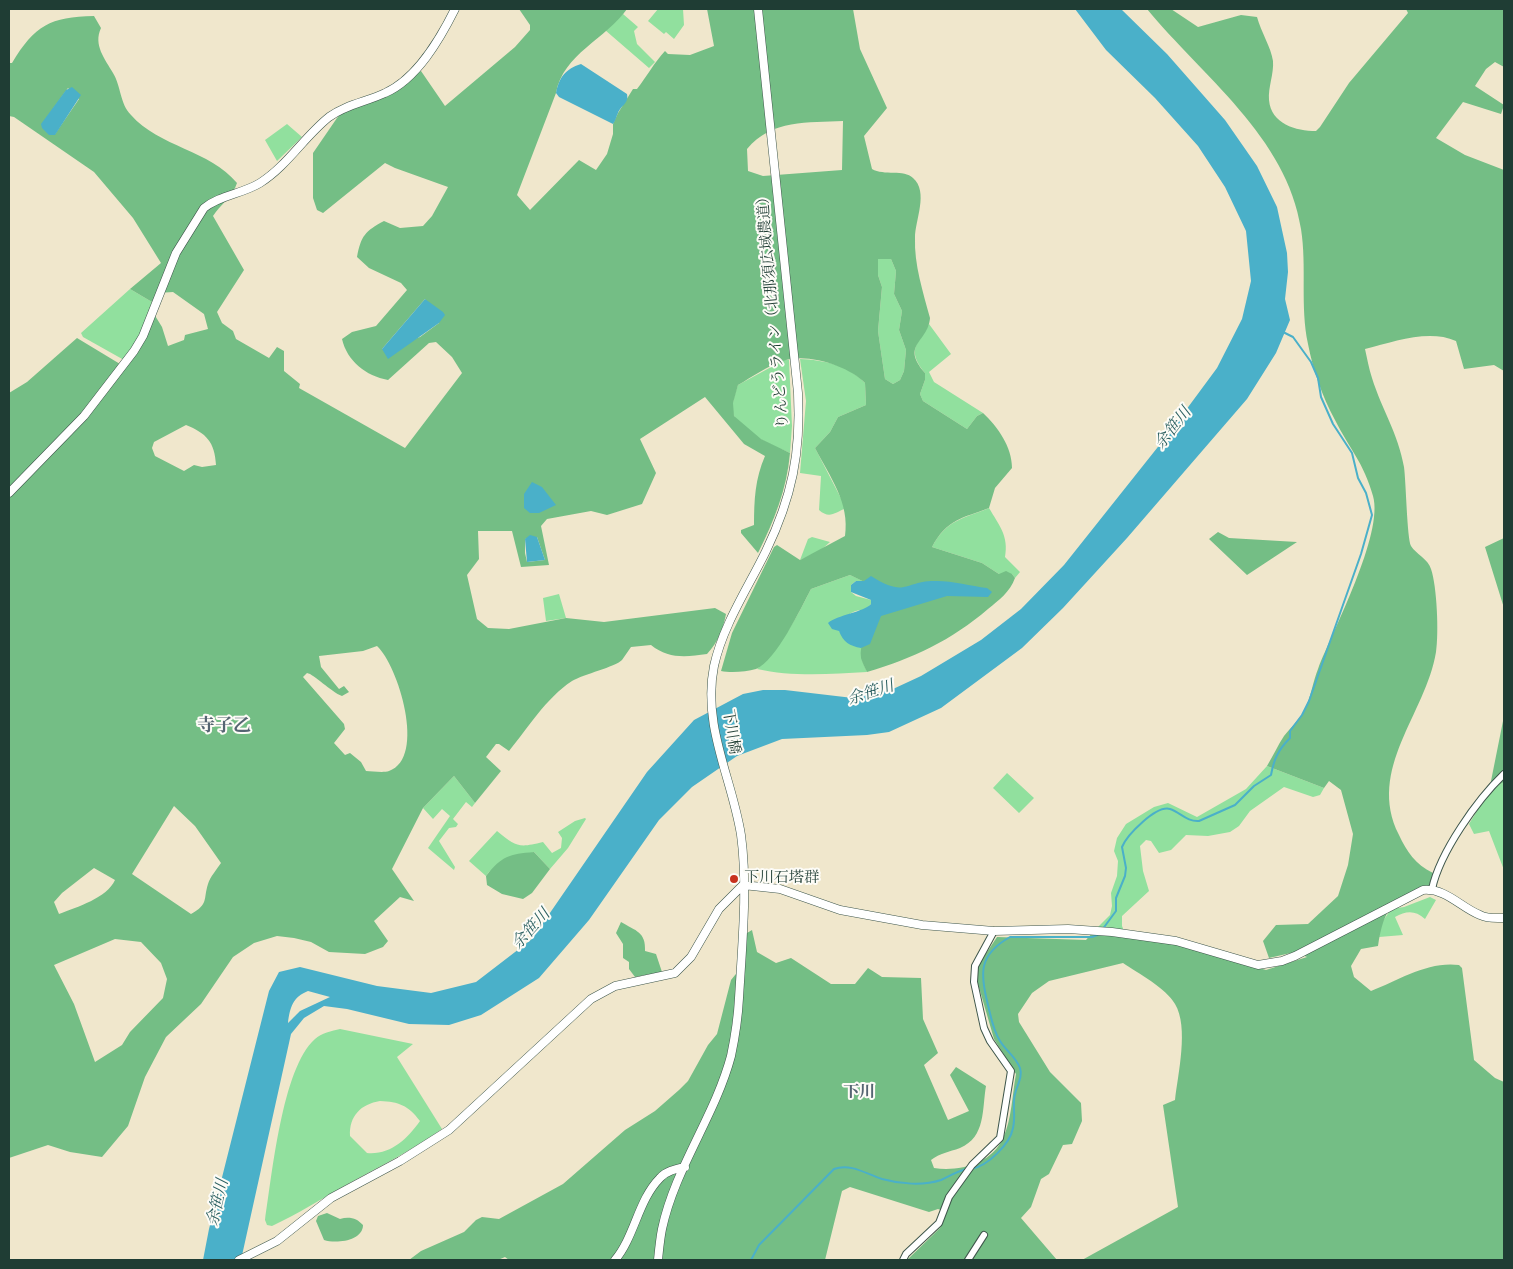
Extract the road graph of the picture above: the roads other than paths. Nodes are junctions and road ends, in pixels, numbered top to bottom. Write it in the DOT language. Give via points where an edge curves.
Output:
graph roads {
  1 [pos="455,9"];
  2 [pos="758,9"];
  3 [pos="9,493"];
  4 [pos="713,681"];
  5 [pos="1504,774"];
  6 [pos="743,885"];
  7 [pos="1432,889"];
  8 [pos="1504,918"];
  9 [pos="994,931"];
  10 [pos="684,1167"];
  11 [pos="984,1235"];
  12 [pos="239,1260"];
  13 [pos="615,1260"];
  14 [pos="658,1260"];
  15 [pos="903,1260"];
  16 [pos="968,1260"];
  1 -- 3 [label="street" via="439,38 403,82 384,94 340,109 265,180 211,202 204,208 176,253 134,351 84,416"];
  2 -- 4 [label="street, りんどうライン（北那須広域農道）" via="798,393 799,444 786,501 766,550 727,627 714,667"];
  4 -- 6 [label="street, 下川橋" via="714,734 740,832"];
  5 -- 7 [label="street" via="1470,812 1437,873"];
  6 -- 9 [label="street" via="780,889 840,910 922,925"];
  6 -- 10 [label="street" via="739,999 732,1050"];
  6 -- 12 [label="street" via="719,910 691,957 675,973 615,986 591,999 449,1130 331,1198 290,1232"];
  7 -- 8 [label="street" via="1478,915"];
  7 -- 9 [label="street" via="1412,893 1295,956 1258,965 1176,941 1112,932 1068,929"];
  9 -- 15 [label="street" via="975,966 974,982 987,1035 1011,1071 1002,1132 952,1193 935,1229"];
  10 -- 13 [label="street" via="660,1177 651,1189 629,1238"];
  10 -- 14 [label="street" via="664,1224"];
  11 -- 16 [label="street"];
}
